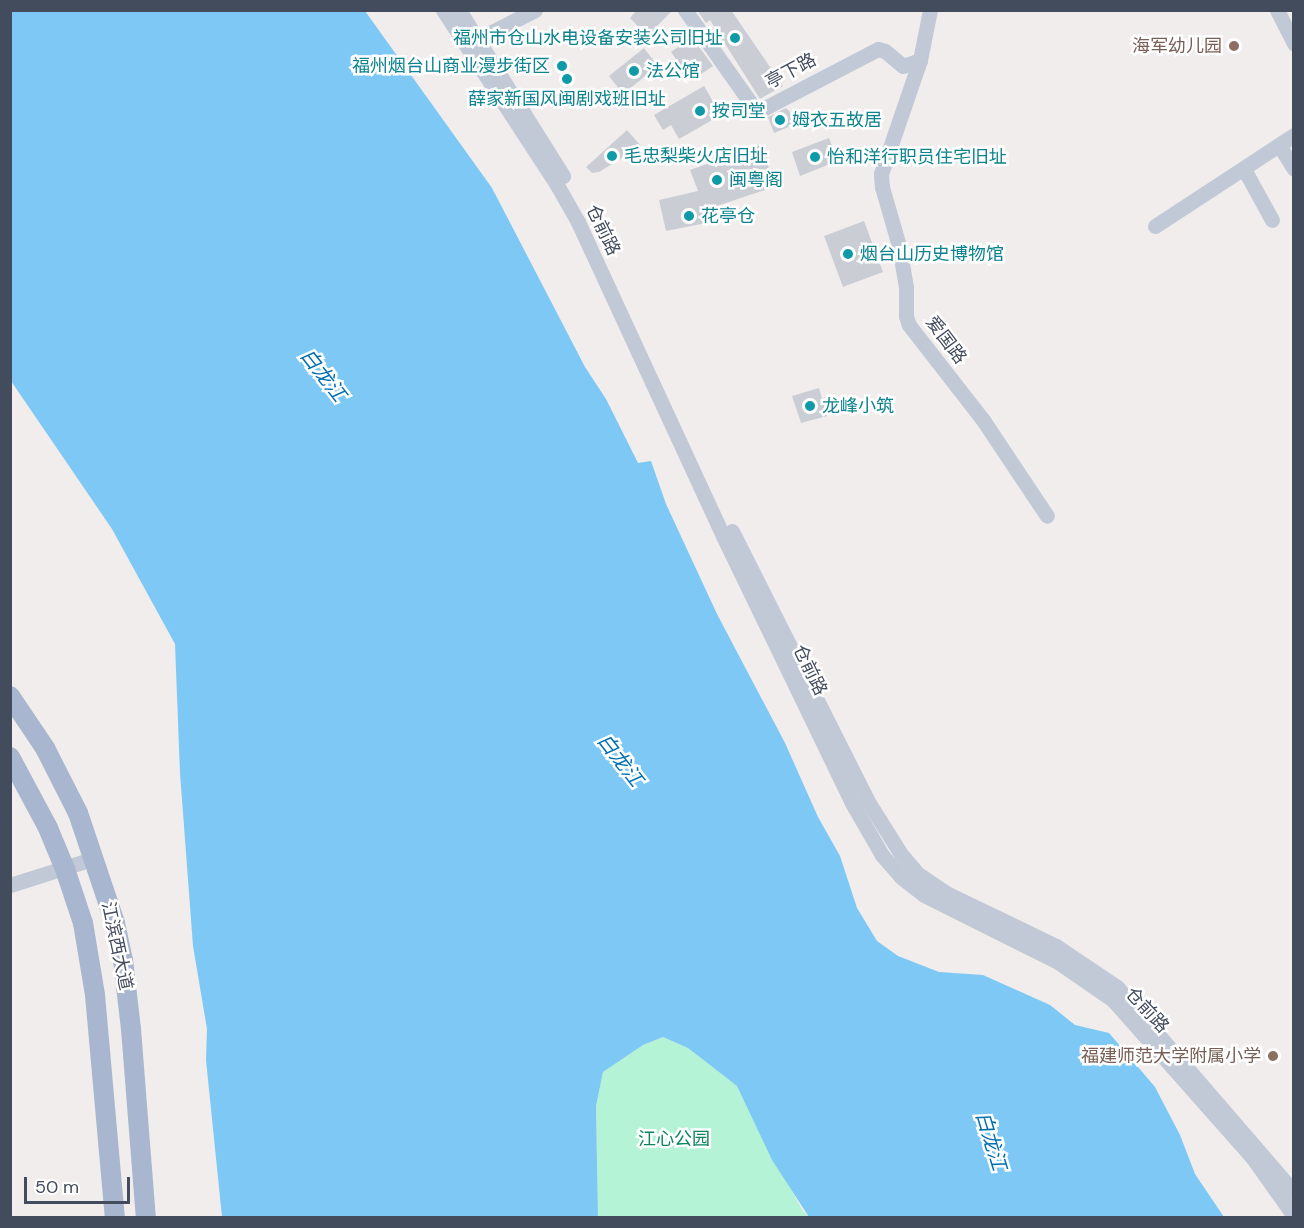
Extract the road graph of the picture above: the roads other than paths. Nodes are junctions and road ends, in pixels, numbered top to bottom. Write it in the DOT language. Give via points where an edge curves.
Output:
graph roads {
  1 [pos="443,10"];
  2 [pos="459,10"];
  3 [pos="535,10"];
  4 [pos="685,10"];
  5 [pos="930,10"];
  6 [pos="1277,10"];
  7 [pos="478,39"];
  8 [pos="1293,44"];
  9 [pos="920,60"];
  10 [pos="1293,135"];
  11 [pos="1279,145"];
  12 [pos="1244,169"];
  13 [pos="1293,169"];
  14 [pos="1272,220"];
  15 [pos="1155,226"];
  16 [pos="1047,516"];
  17 [pos="10,696"];
  18 [pos="10,757"];
  19 [pos="95,858"];
  20 [pos="65,869"];
  21 [pos="10,885"];
  22 [pos="1293,1192"];
  23 [pos="1293,1216"];
  24 [pos="115,1218"];
  25 [pos="146,1218"];
  1 -- 23 [label="street, 仓前路" via="578,222 723,536 852,803 882,855 924,895 1058,962 1113,1000 1252,1157"];
  2 -- 7 [label="street, 仓前路"];
  3 -- 7 [label="street"];
  4 -- 9 [label="street, 亭下路" via="757,112 878,49 903,66"];
  5 -- 9 [label="street, 爱国路"];
  6 -- 8 [label="street"];
  7 -- 22 [label="street, 仓前路" via="590,226 732,531 885,831 918,874 946,893 1056,946 1117,987"];
  9 -- 16 [label="street, 爱国路" via="881,174 901,257 906,315 909,325 983,420"];
  10 -- 11 [label="street"];
  11 -- 12 [label="street"];
  11 -- 13 [label="street"];
  12 -- 14 [label="street"];
  12 -- 15 [label="street"];
  17 -- 19 [label="main road, 江滨西大道" via="55,766"];
  18 -- 20 [label="main road, 江滨西大道"];
  19 -- 20 [label="street"];
  19 -- 25 [label="main road, 江滨西大道" via="115,923 126,981"];
  20 -- 21 [label="street"];
  20 -- 24 [label="main road, 江滨西大道" via="83,923 92,974"];
}
